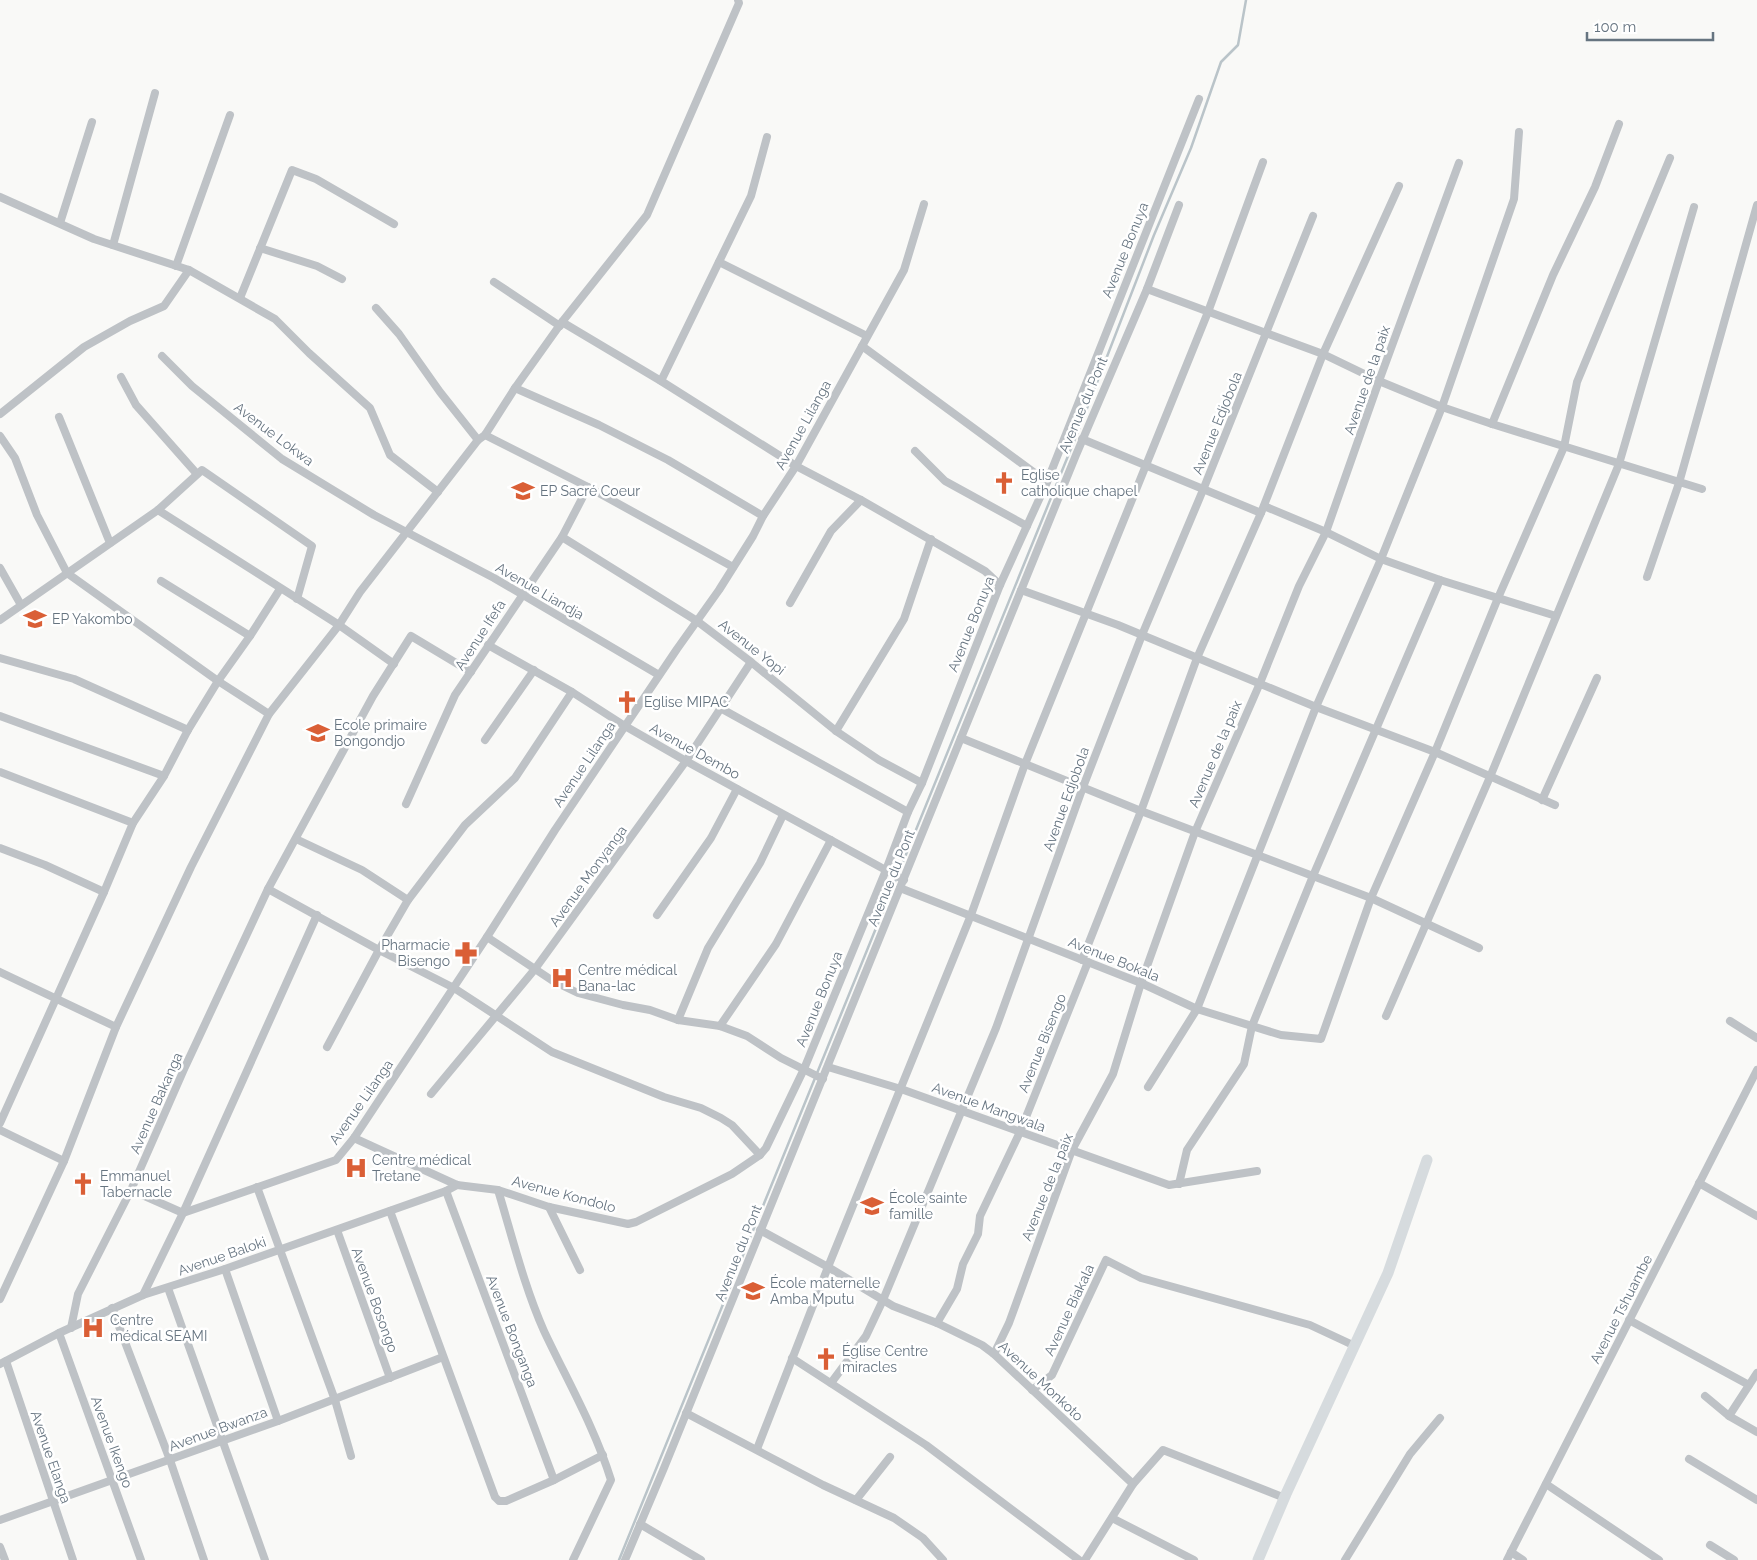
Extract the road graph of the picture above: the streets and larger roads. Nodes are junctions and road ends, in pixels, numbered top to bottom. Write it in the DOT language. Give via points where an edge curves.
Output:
graph roads {
  1 [pos="738,0"];
  2 [pos="155,93"];
  3 [pos="1199,99"];
  4 [pos="230,116"];
  5 [pos="92,122"];
  6 [pos="1619,124"];
  7 [pos="1519,132"];
  8 [pos="767,137"];
  9 [pos="1670,158"];
  10 [pos="1263,162"];
  11 [pos="1459,163"];
  12 [pos="1399,186"];
  13 [pos="0,197"];
  14 [pos="924,204"];
  15 [pos="1180,205"];
  16 [pos="1757,205"];
  17 [pos="1694,207"];
  18 [pos="1313,216"];
  19 [pos="60,222"];
  20 [pos="394,224"];
  21 [pos="113,245"];
  22 [pos="260,248"];
  23 [pos="719,262"];
  24 [pos="176,266"];
  25 [pos="189,270"];
  26 [pos="342,279"];
  27 [pos="494,282"];
  28 [pos="1147,289"];
  29 [pos="240,298"];
  30 [pos="376,308"];
  31 [pos="1208,312"];
  32 [pos="561,324"];
  33 [pos="1266,334"];
  34 [pos="867,336"];
  35 [pos="862,346"];
  36 [pos="1323,354"];
  37 [pos="162,356"];
  38 [pos="121,377"];
  39 [pos="661,381"];
  40 [pos="1379,381"];
  41 [pos="515,388"];
  42 [pos="1442,407"];
  43 [pos="0,414"];
  44 [pos="59,417"];
  45 [pos="1492,424"];
  46 [pos="485,435"];
  47 [pos="0,436"];
  48 [pos="1082,439"];
  49 [pos="478,440"];
  50 [pos="1564,447"];
  51 [pos="915,451"];
  52 [pos="1619,464"];
  53 [pos="796,466"];
  54 [pos="1146,466"];
  55 [pos="196,474"];
  56 [pos="1046,482"];
  57 [pos="1679,483"];
  58 [pos="588,487"];
  59 [pos="1702,489"];
  60 [pos="1203,490"];
  61 [pos="438,492"];
  62 [pos="861,500"];
  63 [pos="1263,509"];
  64 [pos="158,510"];
  65 [pos="763,516"];
  66 [pos="1027,526"];
  67 [pos="1326,532"];
  68 [pos="407,533"];
  69 [pos="562,537"];
  70 [pos="931,539"];
  71 [pos="110,543"];
  72 [pos="1381,559"];
  73 [pos="733,567"];
  74 [pos="0,568"];
  75 [pos="67,573"];
  76 [pos="1647,577"];
  77 [pos="1440,580"];
  78 [pos="161,581"];
  79 [pos="1000,586"];
  80 [pos="280,589"];
  81 [pos="1021,590"];
  82 [pos="522,594"];
  83 [pos="1498,598"];
  84 [pos="297,599"];
  85 [pos="790,603"];
  86 [pos="21,606"];
  87 [pos="1086,613"];
  88 [pos="1556,616"];
  89 [pos="0,620"];
  90 [pos="696,621"];
  91 [pos="339,625"];
  92 [pos="1142,635"];
  93 [pos="250,636"];
  94 [pos="488,645"];
  95 [pos="0,658"];
  96 [pos="1197,658"];
  97 [pos="751,662"];
  98 [pos="394,664"];
  99 [pos="534,670"];
  100 [pos="471,672"];
  101 [pos="659,675"];
  102 [pos="1597,678"];
  103 [pos="218,681"];
  104 [pos="1260,683"];
  105 [pos="572,692"];
  106 [pos="1316,707"];
  107 [pos="722,709"];
  108 [pos="269,714"];
  109 [pos="0,716"];
  110 [pos="625,726"];
  111 [pos="188,730"];
  112 [pos="836,731"];
  113 [pos="1376,731"];
  114 [pos="961,738"];
  115 [pos="485,740"];
  116 [pos="1435,752"];
  117 [pos="686,762"];
  118 [pos="1025,764"];
  119 [pos="0,772"];
  120 [pos="164,776"];
  121 [pos="1490,777"];
  122 [pos="922,783"];
  123 [pos="1082,787"];
  124 [pos="737,789"];
  125 [pos="1542,800"];
  126 [pos="406,804"];
  127 [pos="1555,806"];
  128 [pos="1141,811"];
  129 [pos="908,812"];
  130 [pos="783,815"];
  131 [pos="133,823"];
  132 [pos="1196,832"];
  133 [pos="296,839"];
  134 [pos="831,840"];
  135 [pos="0,848"];
  136 [pos="1258,855"];
  137 [pos="895,876"];
  138 [pos="1313,876"];
  139 [pos="900,888"];
  140 [pos="268,889"];
  141 [pos="104,892"];
  142 [pos="1371,898"];
  143 [pos="408,900"];
  144 [pos="317,915"];
  145 [pos="658,915"];
  146 [pos="971,916"];
  147 [pos="1426,923"];
  148 [pos="487,937"];
  149 [pos="1028,938"];
  150 [pos="1479,948"];
  151 [pos="379,950"];
  152 [pos="1085,961"];
  153 [pos="536,969"];
  154 [pos="0,972"];
  155 [pos="1142,983"];
  156 [pos="454,988"];
  157 [pos="55,999"];
  158 [pos="1197,1009"];
  159 [pos="495,1016"];
  160 [pos="1386,1016"];
  161 [pos="678,1020"];
  162 [pos="1730,1021"];
  163 [pos="720,1026"];
  164 [pos="1252,1026"];
  165 [pos="116,1027"];
  166 [pos="1757,1038"];
  167 [pos="327,1047"];
  168 [pos="828,1067"];
  169 [pos="804,1069"];
  170 [pos="1757,1070"];
  171 [pos="818,1076"];
  172 [pos="1148,1087"];
  173 [pos="901,1089"];
  174 [pos="431,1094"];
  175 [pos="961,1112"];
  176 [pos="0,1123"];
  177 [pos="0,1130"];
  178 [pos="1020,1132"];
  179 [pos="354,1138"];
  180 [pos="1072,1150"];
  181 [pos="760,1155"];
  182 [pos="1427,1160"];
  183 [pos="64,1161"];
  184 [pos="1257,1171"];
  185 [pos="1699,1183"];
  186 [pos="1179,1184"];
  187 [pos="457,1185"];
  188 [pos="257,1187"];
  189 [pos="131,1190"];
  190 [pos="498,1190"];
  191 [pos="446,1191"];
  192 [pos="549,1207"];
  193 [pos="390,1211"];
  194 [pos="183,1212"];
  195 [pos="1757,1216"];
  196 [pos="337,1230"];
  197 [pos="760,1230"];
  198 [pos="280,1250"];
  199 [pos="828,1267"];
  200 [pos="225,1270"];
  201 [pos="580,1270"];
  202 [pos="168,1288"];
  203 [pos="144,1296"];
  204 [pos="0,1299"];
  205 [pos="884,1300"];
  206 [pos="112,1308"];
  207 [pos="1630,1320"];
  208 [pos="937,1323"];
  209 [pos="71,1328"];
  210 [pos="59,1333"];
  211 [pos="1355,1346"];
  212 [pos="994,1354"];
  213 [pos="443,1357"];
  214 [pos="792,1358"];
  215 [pos="3,1363"];
  216 [pos="1757,1373"];
  217 [pos="390,1378"];
  218 [pos="831,1383"];
  219 [pos="1749,1385"];
  220 [pos="1032,1390"];
  221 [pos="1705,1396"];
  222 [pos="335,1400"];
  223 [pos="686,1413"];
  224 [pos="1729,1416"];
  225 [pos="1440,1418"];
  226 [pos="278,1421"];
  227 [pos="1757,1432"];
  228 [pos="222,1441"];
  229 [pos="757,1450"];
  230 [pos="603,1455"];
  231 [pos="351,1456"];
  232 [pos="890,1457"];
  233 [pos="1689,1459"];
  234 [pos="170,1460"];
  235 [pos="113,1479"];
  236 [pos="554,1480"];
  237 [pos="1133,1484"];
  238 [pos="1546,1484"];
  239 [pos="1286,1496"];
  240 [pos="53,1500"];
  241 [pos="856,1500"];
  242 [pos="1757,1500"];
  243 [pos="1112,1518"];
  244 [pos="0,1520"];
  245 [pos="640,1524"];
  246 [pos="1710,1545"];
  247 [pos="0,1547"];
  248 [pos="1509,1556"];
  249 [pos="5,1560"];
  250 [pos="73,1560"];
  251 [pos="141,1560"];
  252 [pos="204,1560"];
  253 [pos="265,1560"];
  254 [pos="573,1560"];
  255 [pos="624,1560"];
  256 [pos="701,1560"];
  257 [pos="943,1560"];
  258 [pos="1079,1560"];
  259 [pos="1085,1560"];
  260 [pos="1194,1560"];
  261 [pos="1258,1560"];
  262 [pos="1345,1560"];
  263 [pos="1523,1560"];
  264 [pos="1659,1560"];
  265 [pos="1734,1560"];
  1 -- 32 [label="street" via="647,215"];
  2 -- 21 [label="street"];
  3 -- 56 [label="street, Avenue Bonuya"];
  4 -- 24 [label="street"];
  5 -- 19 [label="street"];
  6 -- 45 [label="street"];
  7 -- 42 [label="street" via="1514,199"];
  8 -- 23 [label="street" via="751,196"];
  9 -- 50 [label="street" via="1576,382"];
  10 -- 31 [label="street"];
  11 -- 40 [label="street, Avenue de la paix"];
  12 -- 36 [label="street, Avenue Bisengo"];
  13 -- 19 [label="street"];
  14 -- 34 [label="street, Avenue Lilanga" via="904,270"];
  15 -- 28 [label="street, Avenue du Pont"];
  16 -- 57 [label="street"];
  17 -- 52 [label="street"];
  18 -- 33 [label="street, Avenue Edjobola"];
  19 -- 21 [label="street"];
  20 -- 22 [label="street" via="292,170"];
  21 -- 24 [label="street"];
  22 -- 26 [label="street" via="317,266"];
  22 -- 29 [label="street"];
  23 -- 34 [label="street"];
  23 -- 39 [label="street"];
  24 -- 25 [label="street"];
  25 -- 29 [label="street"];
  25 -- 43 [label="street" via="164,306 84,347"];
  27 -- 32 [label="street"];
  28 -- 31 [label="street"];
  28 -- 48 [label="street, Avenue du Pont"];
  29 -- 61 [label="street" via="275,319 370,408 390,456"];
  30 -- 49 [label="street" via="400,334"];
  31 -- 33 [label="street"];
  31 -- 54 [label="street"];
  32 -- 39 [label="street"];
  32 -- 41 [label="street"];
  33 -- 36 [label="street"];
  33 -- 60 [label="street, Avenue Edjobola"];
  34 -- 35 [label="street, Avenue Lilanga"];
  35 -- 53 [label="street, Avenue Lilanga"];
  35 -- 56 [label="street"];
  36 -- 40 [label="street"];
  36 -- 63 [label="street, Avenue Bisengo"];
  37 -- 68 [label="street, Avenue Lokwa" via="192,386 282,459"];
  38 -- 55 [label="street" via="136,405"];
  39 -- 53 [label="street"];
  40 -- 42 [label="street"];
  40 -- 67 [label="street, Avenue de la paix"];
  41 -- 46 [label="street"];
  41 -- 65 [label="street" via="668,460"];
  42 -- 45 [label="street"];
  42 -- 72 [label="street"];
  44 -- 71 [label="street"];
  45 -- 50 [label="street"];
  46 -- 49 [label="street"];
  46 -- 58 [label="street"];
  47 -- 75 [label="street" via="15,458 37,516"];
  48 -- 54 [label="street"];
  48 -- 81 [label="street, Avenue du Pont"];
  49 -- 61 [label="street"];
  50 -- 52 [label="street"];
  50 -- 83 [label="street"];
  51 -- 66 [label="street" via="945,480"];
  52 -- 57 [label="street"];
  52 -- 88 [label="street"];
  53 -- 62 [label="street"];
  53 -- 65 [label="street, Avenue Lilanga"];
  54 -- 60 [label="street"];
  54 -- 87 [label="street"];
  55 -- 64 [label="street"];
  55 -- 84 [label="street" via="202,470 312,546"];
  56 -- 66 [label="street, Avenue Bonuya"];
  57 -- 59 [label="street"];
  57 -- 76 [label="street"];
  58 -- 69 [label="street, Avenue Ifefa"];
  58 -- 73 [label="street"];
  60 -- 63 [label="street"];
  60 -- 92 [label="street, Avenue Edjobola"];
  61 -- 68 [label="street"];
  62 -- 70 [label="street"];
  62 -- 85 [label="street" via="831,531"];
  63 -- 67 [label="street"];
  63 -- 96 [label="street, Avenue Bisengo"];
  64 -- 71 [label="street"];
  64 -- 80 [label="street"];
  65 -- 73 [label="street, Avenue Lilanga"];
  66 -- 79 [label="street, Avenue Bonuya"];
  67 -- 72 [label="street"];
  67 -- 104 [label="street, Avenue de la paix" via="1299,586"];
  68 -- 82 [label="street, Avenue Liandja"];
  68 -- 91 [label="street" via="360,592"];
  69 -- 82 [label="street, Avenue Ifefa"];
  69 -- 90 [label="street, Avenue Yopi"];
  70 -- 79 [label="street" via="985,571"];
  70 -- 112 [label="street" via="904,619"];
  71 -- 75 [label="street"];
  72 -- 77 [label="street"];
  72 -- 106 [label="street"];
  73 -- 90 [label="street, Avenue Lilanga"];
  74 -- 86 [label="street"];
  75 -- 86 [label="street"];
  75 -- 103 [label="street"];
  77 -- 83 [label="street"];
  77 -- 113 [label="street"];
  78 -- 93 [label="street"];
  79 -- 122 [label="street, Avenue Bonuya"];
  80 -- 84 [label="street"];
  80 -- 93 [label="street"];
  81 -- 87 [label="street"];
  81 -- 114 [label="street, Avenue du Pont"];
  82 -- 94 [label="street, Avenue Ifefa"];
  82 -- 101 [label="street, Avenue Liandja"];
  83 -- 88 [label="street"];
  83 -- 116 [label="street"];
  84 -- 91 [label="street"];
  86 -- 89 [label="street"];
  87 -- 92 [label="street"];
  87 -- 118 [label="street"];
  88 -- 121 [label="street"];
  90 -- 97 [label="street, Avenue Yopi"];
  90 -- 101 [label="street, Avenue Lilanga"];
  91 -- 98 [label="street"];
  91 -- 108 [label="street"];
  92 -- 96 [label="street"];
  92 -- 123 [label="street, Avenue Edjobola"];
  93 -- 103 [label="street"];
  94 -- 99 [label="street, Avenue Dembo"];
  94 -- 100 [label="street, Avenue Ifefa"];
  95 -- 111 [label="street" via="74,679"];
  96 -- 104 [label="street"];
  96 -- 128 [label="street, Avenue Bisengo"];
  97 -- 107 [label="street, Avenue Monyanga"];
  97 -- 112 [label="street, Avenue Yopi"];
  98 -- 100 [label="street, Avenue Bakanga" via="411,636"];
  98 -- 133 [label="street, Avenue Bakanga"];
  99 -- 105 [label="street, Avenue Dembo"];
  99 -- 115 [label="street"];
  100 -- 126 [label="street, Avenue Ifefa" via="455,696"];
  101 -- 110 [label="street, Avenue Lilanga"];
  102 -- 125 [label="street"];
  103 -- 108 [label="street"];
  103 -- 111 [label="street"];
  104 -- 106 [label="street"];
  104 -- 132 [label="street, Avenue de la paix"];
  105 -- 110 [label="street, Avenue Dembo"];
  105 -- 143 [label="street" via="515,778 465,825"];
  106 -- 113 [label="street"];
  106 -- 136 [label="street"];
  107 -- 117 [label="street, Avenue Monyanga"];
  107 -- 129 [label="street"];
  108 -- 165 [label="street" via="191,867"];
  109 -- 120 [label="street"];
  110 -- 117 [label="street, Avenue Dembo"];
  110 -- 148 [label="street, Avenue Lilanga"];
  111 -- 120 [label="street"];
  112 -- 122 [label="street, Avenue Yopi" via="878,760"];
  113 -- 116 [label="street"];
  113 -- 138 [label="street"];
  114 -- 118 [label="street"];
  114 -- 137 [label="street, Avenue du Pont"];
  116 -- 121 [label="street"];
  116 -- 142 [label="street"];
  117 -- 124 [label="street, Avenue Dembo"];
  117 -- 153 [label="street, Avenue Monyanga"];
  118 -- 123 [label="street"];
  118 -- 146 [label="street"];
  119 -- 131 [label="street"];
  120 -- 131 [label="street"];
  121 -- 125 [label="street"];
  121 -- 147 [label="street"];
  122 -- 129 [label="street, Avenue Bonuya"];
  123 -- 128 [label="street"];
  123 -- 149 [label="street, Avenue Edjobola"];
  124 -- 130 [label="street, Avenue Dembo"];
  124 -- 145 [label="street" via="711,838"];
  125 -- 127 [label="street"];
  128 -- 132 [label="street"];
  128 -- 152 [label="street, Avenue Bisengo"];
  129 -- 137 [label="street, Avenue Bonuya"];
  130 -- 134 [label="street, Avenue Dembo"];
  130 -- 161 [label="street" via="760,863 708,948"];
  131 -- 141 [label="street"];
  132 -- 136 [label="street"];
  132 -- 155 [label="street, Avenue de la paix"];
  133 -- 140 [label="street, Avenue Bakanga"];
  133 -- 143 [label="street" via="362,870"];
  134 -- 137 [label="street, Avenue Dembo"];
  134 -- 163 [label="street" via="776,944"];
  135 -- 141 [label="street" via="45,864"];
  136 -- 138 [label="street"];
  136 -- 158 [label="street"];
  137 -- 139 [label="street, Avenue du Pont"];
  137 -- 169 [label="street, Avenue Bonuya"];
  138 -- 142 [label="street"];
  138 -- 164 [label="street"];
  139 -- 146 [label="street, Avenue Bokala"];
  139 -- 168 [label="street, Avenue du Pont"];
  140 -- 144 [label="street"];
  140 -- 189 [label="street, Avenue Bakanga"];
  141 -- 157 [label="street"];
  142 -- 147 [label="street"];
  142 -- 164 [label="street, Avenue Bokala" via="1322,1039 1280,1035"];
  143 -- 151 [label="street"];
  144 -- 151 [label="street"];
  144 -- 194 [label="street"];
  146 -- 149 [label="street, Avenue Bokala"];
  146 -- 173 [label="street"];
  147 -- 150 [label="street"];
  147 -- 160 [label="street"];
  148 -- 153 [label="street"];
  148 -- 156 [label="street, Avenue Lilanga"];
  149 -- 152 [label="street, Avenue Bokala"];
  149 -- 175 [label="street, Avenue Edjobola"];
  151 -- 156 [label="street"];
  151 -- 167 [label="street"];
  152 -- 155 [label="street, Avenue Bokala"];
  152 -- 178 [label="street, Avenue Bisengo"];
  153 -- 159 [label="street, Avenue Monyanga"];
  153 -- 161 [label="street" via="578,992"];
  154 -- 157 [label="street"];
  155 -- 158 [label="street, Avenue Bokala"];
  155 -- 180 [label="street, Avenue de la paix" via="1113,1074"];
  156 -- 159 [label="street"];
  156 -- 179 [label="street, Avenue Lilanga"];
  157 -- 165 [label="street"];
  157 -- 176 [label="street"];
  158 -- 164 [label="street, Avenue Bokala"];
  158 -- 172 [label="street"];
  159 -- 174 [label="street, Avenue Monyanga"];
  159 -- 181 [label="street" via="552,1052 664,1097 701,1108 732,1125"];
  161 -- 163 [label="street"];
  162 -- 166 [label="street"];
  163 -- 169 [label="street" via="747,1036"];
  164 -- 186 [label="street" via="1244,1064 1187,1150"];
  165 -- 183 [label="street"];
  168 -- 171 [label="street, Avenue du Pont"];
  168 -- 173 [label="street, Avenue Mangwala"];
  169 -- 171 [label="street"];
  169 -- 181 [label="street, Avenue Bonuya"];
  170 -- 185 [label="street, Avenue Tshuambe"];
  171 -- 197 [label="street, Avenue du Pont"];
  173 -- 175 [label="street, Avenue Mangwala"];
  173 -- 199 [label="street"];
  175 -- 178 [label="street, Avenue Mangwala"];
  175 -- 205 [label="street, Avenue Edjobola"];
  177 -- 183 [label="street"];
  178 -- 180 [label="street, Avenue Mangwala"];
  178 -- 208 [label="street, Avenue Bisengo" via="980,1216 978,1234 963,1264 957,1289"];
  179 -- 187 [label="street, Avenue Kondolo"];
  179 -- 188 [label="street, Avenue Lilanga" via="336,1160"];
  180 -- 186 [label="street, Avenue Mangwala" via="1169,1185"];
  180 -- 212 [label="street, Avenue de la paix" via="1009,1323"];
  181 -- 192 [label="street, Avenue Kondolo" via="732,1174 628,1224"];
  182 -- 211 [label="street" via="1388,1273"];
  183 -- 204 [label="street"];
  184 -- 186 [label="street, Avenue Mangwala"];
  185 -- 195 [label="street"];
  185 -- 207 [label="street, Avenue Tshuambe"];
  187 -- 190 [label="street, Avenue Kondolo"];
  187 -- 191 [label="street, Avenue Baloki"];
  188 -- 194 [label="street, Avenue Lilanga"];
  188 -- 198 [label="street"];
  189 -- 194 [label="street"];
  189 -- 209 [label="street, Avenue Bakanga" via="78,1294"];
  190 -- 192 [label="street, Avenue Kondolo"];
  190 -- 230 [label="street" via="544,1329"];
  191 -- 193 [label="street, Avenue Baloki"];
  191 -- 236 [label="street, Avenue Bonganga"];
  192 -- 201 [label="street"];
  193 -- 196 [label="street, Avenue Baloki"];
  193 -- 213 [label="street"];
  194 -- 203 [label="street"];
  196 -- 198 [label="street, Avenue Baloki"];
  196 -- 217 [label="street, Avenue Bosongo"];
  197 -- 199 [label="street, Avenue Monkoto"];
  197 -- 223 [label="street, Avenue du Pont"];
  198 -- 200 [label="street, Avenue Baloki"];
  198 -- 222 [label="street"];
  199 -- 205 [label="street, Avenue Monkoto"];
  199 -- 214 [label="street"];
  200 -- 202 [label="street, Avenue Baloki"];
  200 -- 226 [label="street"];
  202 -- 203 [label="street, Avenue Baloki"];
  202 -- 228 [label="street"];
  203 -- 206 [label="street, Avenue Baloki"];
  205 -- 208 [label="street, Avenue Monkoto"];
  205 -- 218 [label="street, Avenue Edjobola" via="866,1336"];
  206 -- 209 [label="street, Avenue Baloki"];
  206 -- 234 [label="street"];
  207 -- 219 [label="street"];
  207 -- 238 [label="street, Avenue Tshuambe"];
  208 -- 212 [label="street, Avenue Monkoto"];
  209 -- 210 [label="street, Avenue Baloki"];
  210 -- 215 [label="street, Avenue Baloki"];
  210 -- 235 [label="street, Avenue Ikengo"];
  211 -- 220 [label="street, Avenue Biakala" via="1310,1325 1141,1278 1106,1260 1052,1375"];
  211 -- 239 [label="street"];
  212 -- 220 [label="street, Avenue Monkoto"];
  213 -- 217 [label="street, Avenue Bwanza"];
  213 -- 236 [label="street" via="495,1497 506,1501"];
  214 -- 218 [label="street"];
  214 -- 229 [label="street"];
  215 -- 240 [label="street, Avenue Elanga"];
  216 -- 219 [label="street"];
  217 -- 222 [label="street, Avenue Bwanza"];
  218 -- 258 [label="street" via="926,1445"];
  219 -- 224 [label="street"];
  220 -- 237 [label="street, Avenue Monkoto"];
  221 -- 224 [label="street"];
  222 -- 226 [label="street, Avenue Bwanza"];
  222 -- 231 [label="street"];
  223 -- 229 [label="street"];
  223 -- 245 [label="street, Avenue du Pont"];
  224 -- 227 [label="street"];
  225 -- 262 [label="street" via="1410,1454"];
  226 -- 228 [label="street, Avenue Bwanza"];
  228 -- 234 [label="street, Avenue Bwanza"];
  228 -- 253 [label="street"];
  229 -- 241 [label="street"];
  230 -- 236 [label="street"];
  230 -- 254 [label="street" via="611,1480"];
  232 -- 241 [label="street"];
  233 -- 242 [label="street"];
  234 -- 235 [label="street, Avenue Bwanza"];
  234 -- 252 [label="street"];
  235 -- 240 [label="street, Avenue Bwanza"];
  235 -- 251 [label="street, Avenue Ikengo"];
  237 -- 239 [label="street" via="1163,1450"];
  237 -- 243 [label="street"];
  238 -- 248 [label="street, Avenue Tshuambe"];
  238 -- 264 [label="street"];
  239 -- 261 [label="street"];
  240 -- 244 [label="street, Avenue Bwanza"];
  240 -- 250 [label="street, Avenue Elanga"];
  241 -- 257 [label="street" via="894,1518 923,1538"];
  243 -- 259 [label="street"];
  243 -- 260 [label="street"];
  245 -- 255 [label="street, Avenue du Pont"];
  245 -- 256 [label="street"];
  246 -- 265 [label="street"];
  247 -- 249 [label="street"];
  248 -- 263 [label="street"];
}
